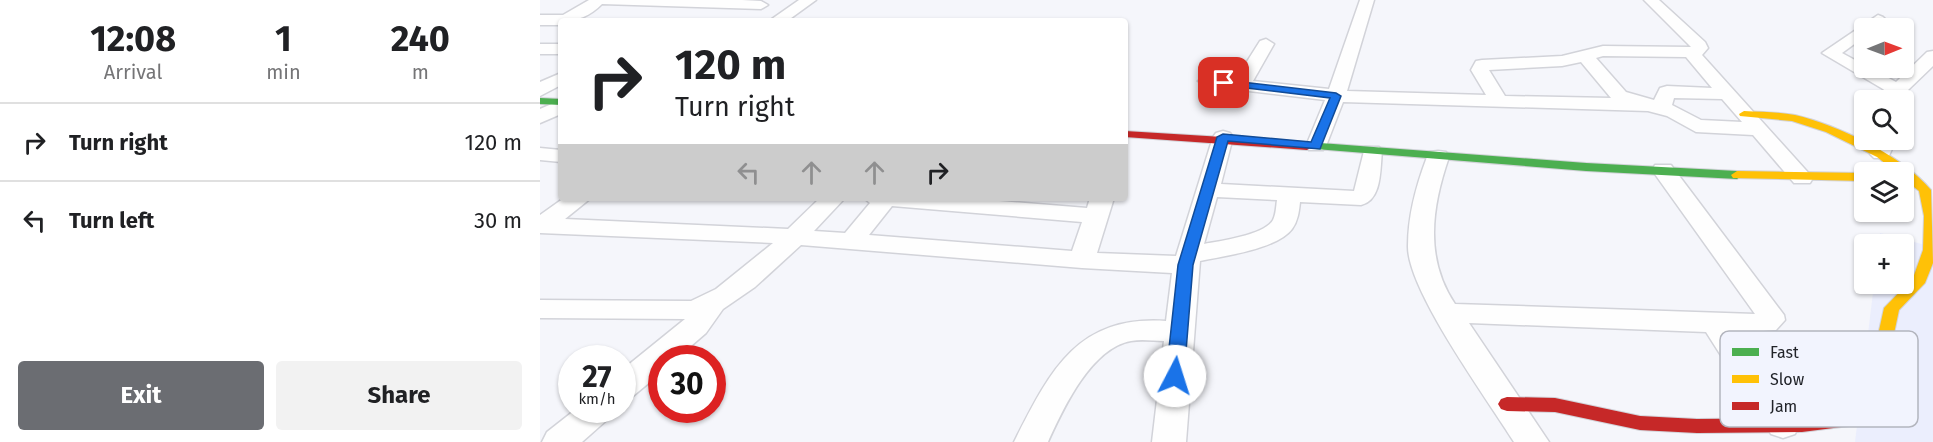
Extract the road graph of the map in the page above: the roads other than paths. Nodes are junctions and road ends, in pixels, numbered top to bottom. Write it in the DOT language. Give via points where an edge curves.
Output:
graph roads {
  1 [pos="597,0"];
  2 [pos="605,0"];
  3 [pos="809,0"];
  4 [pos="1367,0"];
  5 [pos="1651,0"];
  6 [pos="703,2"];
  7 [pos="762,5"];
  8 [pos="675,16"];
  9 [pos="569,18"];
  10 [pos="782,18"];
  11 [pos="540,20"];
  12 [pos="558,21"];
  13 [pos="558,24"];
  14 [pos="540,33"];
  15 [pos="1854,36"];
  16 [pos="1266,44"];
  17 [pos="540,49"];
  18 [pos="558,50"];
  19 [pos="1695,52"];
  20 [pos="1584,56"];
  21 [pos="1933,56"];
  22 [pos="1854,68"];
  23 [pos="1870,78"];
  24 [pos="558,80"];
  25 [pos="1207,81"];
  26 [pos="1241,85"];
  27 [pos="540,90"];
  28 [pos="1889,90"];
  29 [pos="1903,90"];
  30 [pos="1726,94"];
  31 [pos="1336,96"];
  32 [pos="540,101"];
  33 [pos="1499,101"];
  34 [pos="558,104"];
  35 [pos="558,106"];
  36 [pos="1655,106"];
  37 [pos="1744,114"];
  38 [pos="540,117"];
  39 [pos="1758,129"];
  40 [pos="1128,137"];
  41 [pos="1223,137"];
  42 [pos="1854,137"];
  43 [pos="1316,146"];
  44 [pos="1885,150"];
  45 [pos="1372,151"];
  46 [pos="540,154"];
  47 [pos="558,156"];
  48 [pos="1438,157"];
  49 [pos="1895,162"];
  50 [pos="1663,170"];
  51 [pos="1854,177"];
  52 [pos="1802,178"];
  53 [pos="1914,178"];
  54 [pos="1933,180"];
  55 [pos="1914,183"];
  56 [pos="1208,190"];
  57 [pos="1290,195"];
  58 [pos="575,201"];
  59 [pos="830,201"];
  60 [pos="885,201"];
  61 [pos="958,201"];
  62 [pos="1099,207"];
  63 [pos="541,226"];
  64 [pos="795,237"];
  65 [pos="851,242"];
  66 [pos="1082,260"];
  67 [pos="1187,260"];
  68 [pos="711,306"];
  69 [pos="540,309"];
  70 [pos="1447,313"];
  71 [pos="1715,323"];
  72 [pos="1720,331"];
  73 [pos="1887,331"];
  74 [pos="1179,332"];
  75 [pos="636,376"];
  76 [pos="1506,404"];
  77 [pos="582,423"];
  78 [pos="1720,426"];
  79 [pos="559,442"];
  80 [pos="1031,442"];
  81 [pos="1168,442"];
  82 [pos="1532,442"];
  1 -- 9 [label="street"];
  2 -- 6 [label="street"];
  3 -- 10 [label="street"];
  4 -- 31 [label="street"];
  5 -- 19 [label="street" via="1699,45 1700,50"];
  6 -- 7 [label="street"];
  6 -- 8 [label="street"];
  11 -- 12 [label="street"];
  13 -- 14 [label="street"];
  15 -- 22 [label="street" via="1830,53"];
  16 -- 26 [label="street"];
  17 -- 18 [label="street"];
  19 -- 20 [label="street" via="1617,50"];
  19 -- 30 [label="street" via="1693,55"];
  20 -- 33 [label="street" via="1539,64 1482,65 1480,70"];
  20 -- 36 [label="street" via="1616,94"];
  21 -- 29 [label="street"];
  23 -- 28 [label="street"];
  24 -- 27 [label="street"];
  25 -- 26 [label="street"];
  26 -- 31 [label="street"];
  30 -- 36 [label="street" via="1667,92"];
  30 -- 37 [label="street"];
  31 -- 33 [label="street"];
  31 -- 43 [label="street"];
  32 -- 34 [label="street"];
  33 -- 36 [label="street"];
  35 -- 38 [label="street"];
  36 -- 39 [label="street" via="1696,126"];
  37 -- 39 [label="street"];
  37 -- 42 [label="street" via="1793,118"];
  39 -- 52 [label="street"];
  40 -- 41 [label="street"];
  41 -- 43 [label="street"];
  41 -- 56 [label="street"];
  43 -- 45 [label="street"];
  44 -- 49 [label="street"];
  45 -- 48 [label="street"];
  45 -- 57 [label="street" via="1361,198"];
  46 -- 47 [label="street"];
  48 -- 50 [label="street"];
  48 -- 70 [label="street" via="1425,193 1421,260"];
  50 -- 52 [label="street"];
  50 -- 71 [label="street" via="1771,320 1766,324"];
  51 -- 52 [label="street"];
  53 -- 54 [label="street"];
  55 -- 73 [label="street" via="1926,194 1931,216 1930,250 1920,280 1892,309"];
  56 -- 57 [label="street"];
  56 -- 67 [label="street"];
  57 -- 67 [label="street" via="1283,224 1277,230"];
  58 -- 63 [label="street"];
  59 -- 64 [label="street"];
  60 -- 65 [label="street"];
  61 -- 62 [label="street"];
  62 -- 66 [label="street"];
  63 -- 64 [label="street"];
  64 -- 65 [label="street"];
  64 -- 68 [label="street"];
  65 -- 66 [label="street"];
  66 -- 67 [label="street"];
  67 -- 74 [label="street"];
  68 -- 69 [label="street" via="691,310"];
  68 -- 75 [label="street" via="696,326"];
  70 -- 71 [label="street"];
  70 -- 76 [label="street"];
  71 -- 72 [label="street"];
  74 -- 80 [label="street" via="1125,332 1104,342 1063,382"];
  74 -- 81 [label="street"];
  76 -- 78 [label="street" via="1562,406 1650,424"];
  76 -- 82 [label="street"];
  77 -- 79 [label="street"];
}
